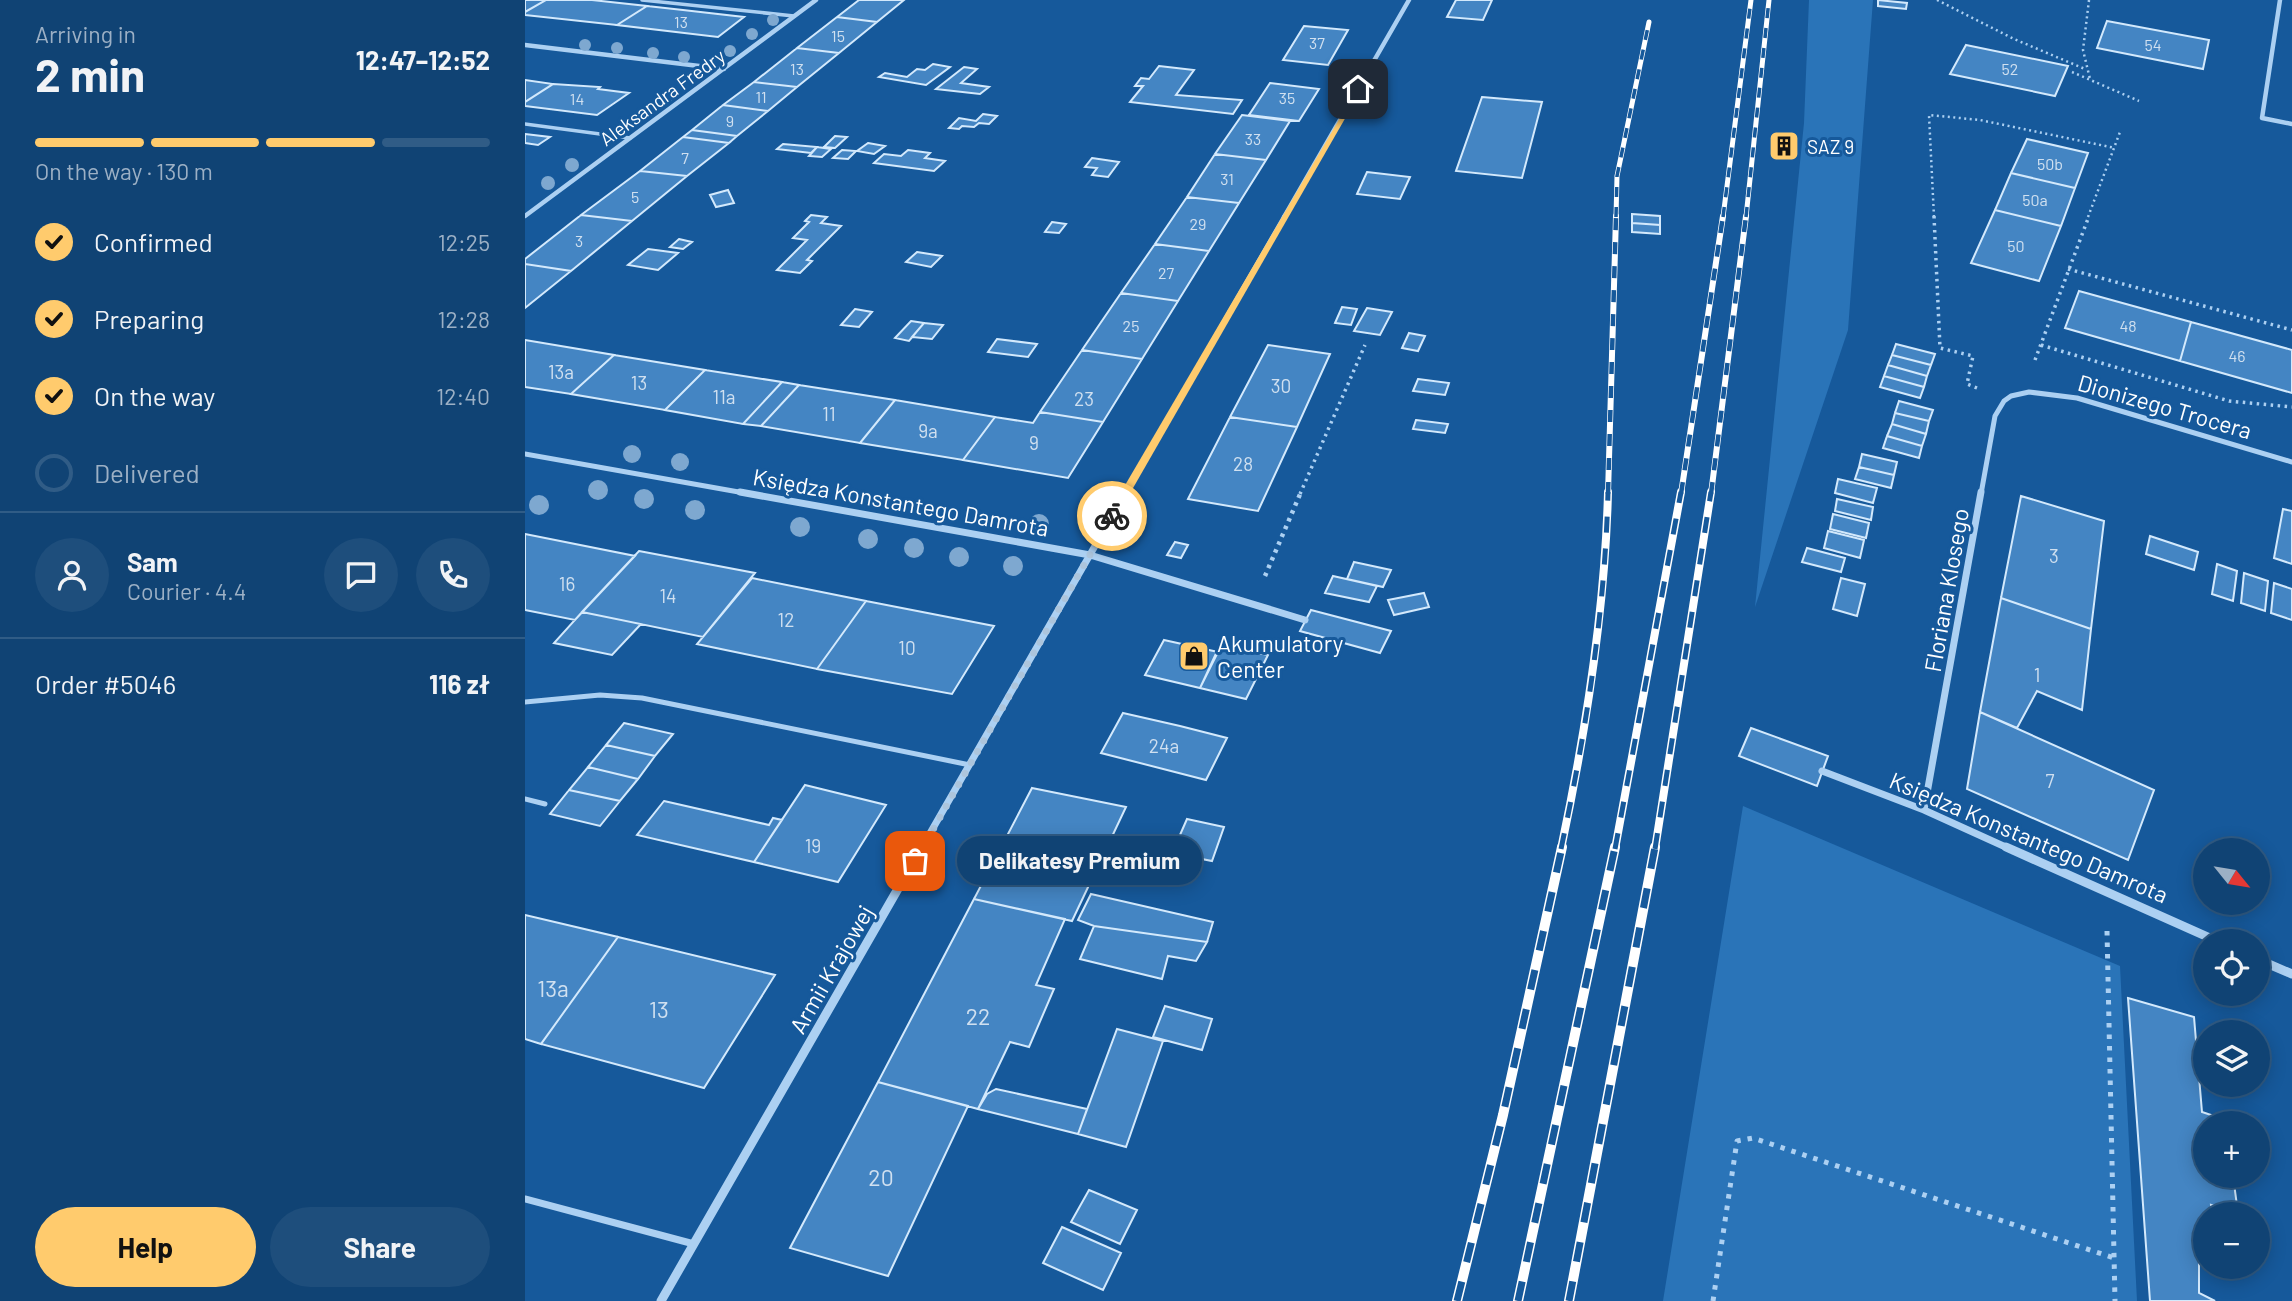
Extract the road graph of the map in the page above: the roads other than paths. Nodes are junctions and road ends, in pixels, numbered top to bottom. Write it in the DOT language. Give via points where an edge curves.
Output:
graph roads {
  1 [pos="642,0"];
  2 [pos="816,0"];
  3 [pos="1409,0"];
  4 [pos="2280,0"];
  5 [pos="794,16"];
  6 [pos="525,45"];
  7 [pos="724,69"];
  8 [pos="525,124"];
  9 [pos="2292,124"];
  10 [pos="630,138"];
  11 [pos="525,216"];
  12 [pos="2005,401"];
  13 [pos="525,454"];
  14 [pos="2292,462"];
  15 [pos="1090,555"];
  16 [pos="1305,620"];
  17 [pos="525,702"];
  18 [pos="970,765"];
  19 [pos="1822,771"];
  20 [pos="525,799"];
  21 [pos="545,804"];
  22 [pos="1924,810"];
  23 [pos="2193,931"];
  24 [pos="2270,965"];
  25 [pos="2292,974"];
  26 [pos="525,1199"];
  27 [pos="694,1244"];
  28 [pos="661,1301"];
  1 -- 5 [label="lane"];
  2 -- 5 [label="street, Aleksandra Fredry"];
  3 -- 15 [label="street, Armii Krajowej"];
  4 -- 9 [label="street" via="2262,118"];
  5 -- 7 [label="street, Aleksandra Fredry"];
  6 -- 7 [label="street"];
  7 -- 10 [label="street, Aleksandra Fredry"];
  8 -- 10 [label="lane"];
  10 -- 11 [label="street, Aleksandra Fredry"];
  12 -- 14 [label="street, Dionizego Trocera" via="2027,393 2077,398"];
  12 -- 22 [label="street, Floriana Klosego" via="1995,416"];
  13 -- 15 [label="street, Księdza Konstantego Damrota"];
  15 -- 16 [label="street, Księdza Konstantego Damrota"];
  15 -- 18 [label="street, Armii Krajowej"];
  17 -- 18 [label="lane" via="600,695 642,698"];
  18 -- 27 [label="street, Armii Krajowej"];
  19 -- 22 [label="street, Księdza Konstantego Damrota"];
  20 -- 21 [label="lane"];
  22 -- 23 [label="street, Księdza Konstantego Damrota"];
  24 -- 25 [label="street"];
  26 -- 27 [label="lane"];
  27 -- 28 [label="street, Armii Krajowej"];
}
